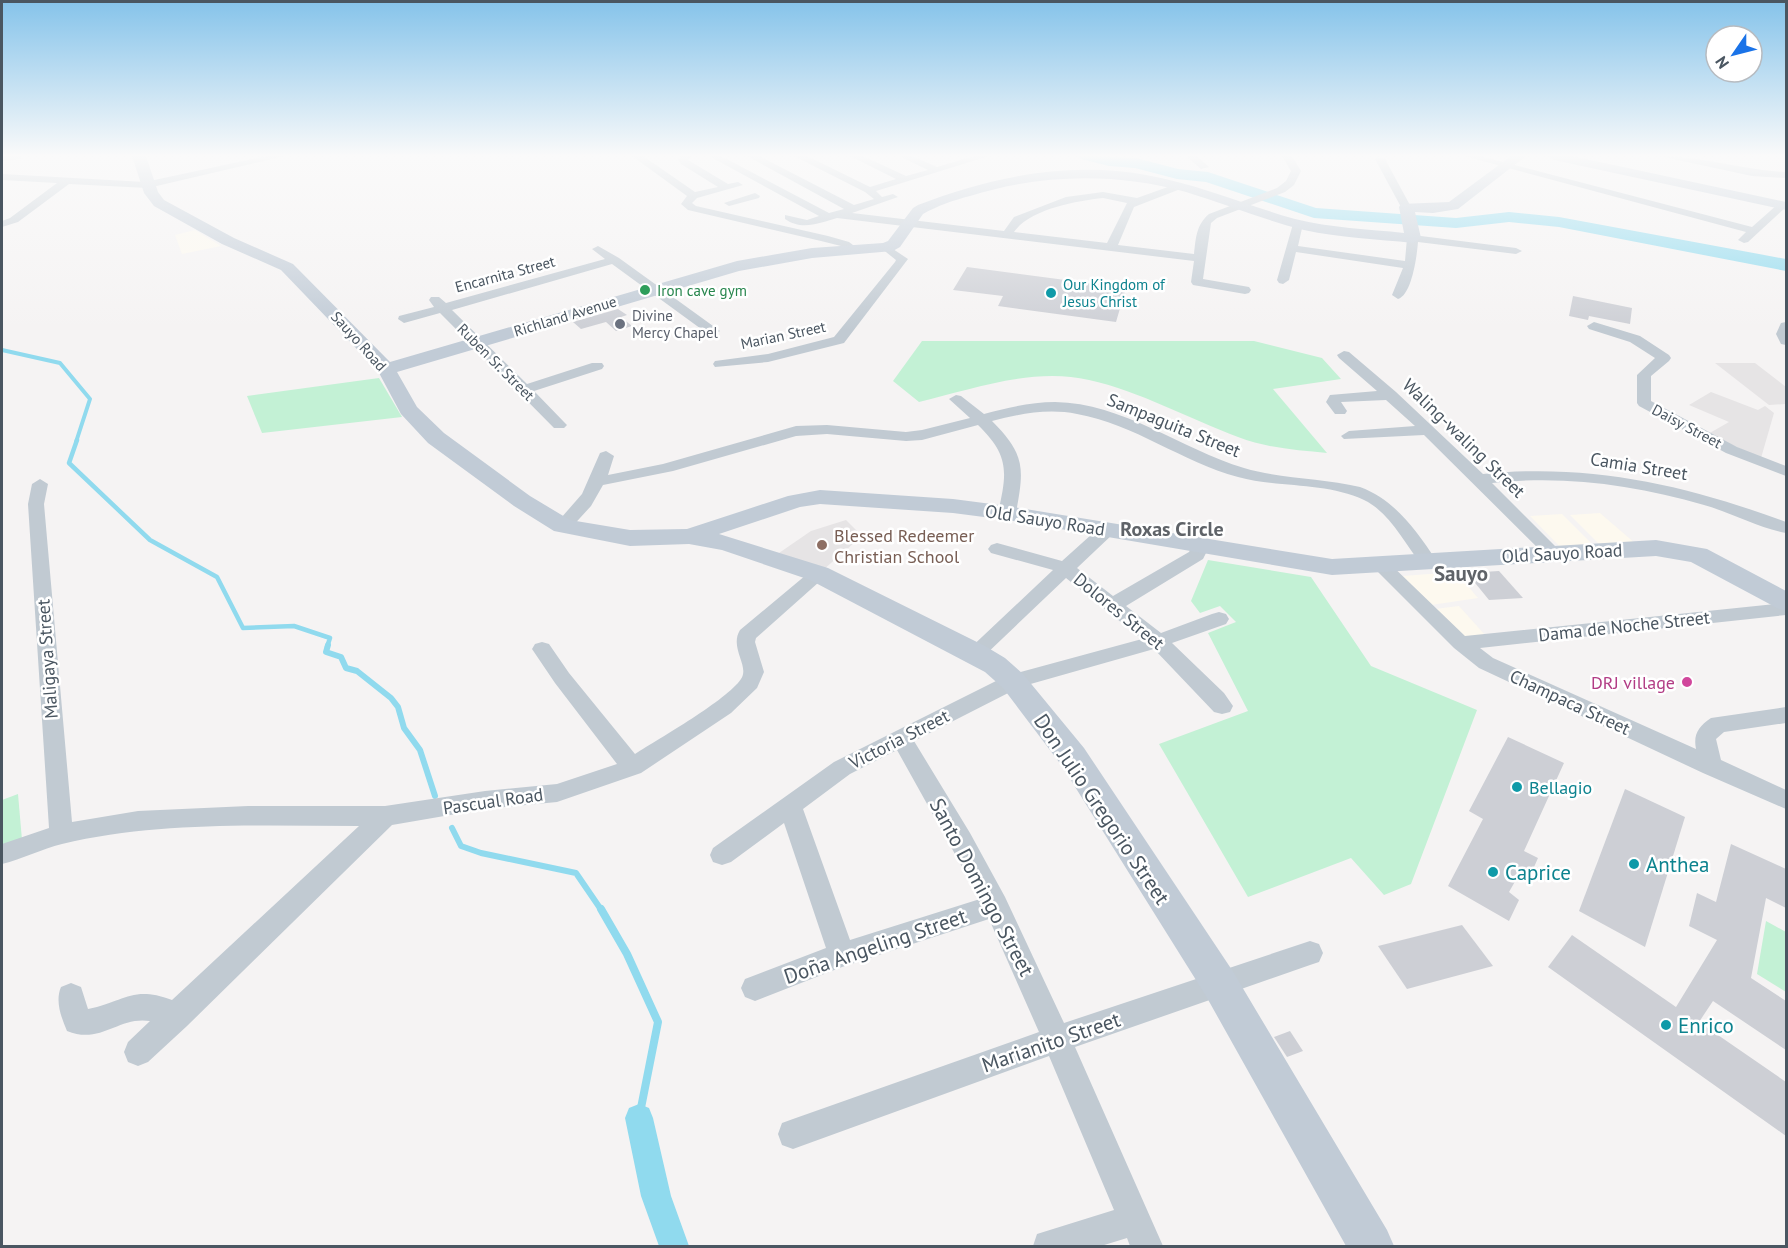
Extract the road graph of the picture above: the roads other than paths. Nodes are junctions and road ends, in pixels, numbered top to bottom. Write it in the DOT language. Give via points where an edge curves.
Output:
graph roads {
  1 [pos="22,214"];
  2 [pos="179,214"];
  3 [pos="719,214"];
  4 [pos="781,214"];
  5 [pos="820,214"];
  6 [pos="835,214"];
  7 [pos="916,214"];
  8 [pos="1030,214"];
  9 [pos="1125,214"];
  10 [pos="1218,214"];
  11 [pos="1267,214"];
  12 [pos="1415,214"];
  13 [pos="1689,214"];
  14 [pos="1774,214"];
  15 [pos="1409,216"];
  16 [pos="825,217"];
  17 [pos="909,223"];
  18 [pos="2,224"];
  19 [pos="1298,224"];
  20 [pos="1754,231"];
  21 [pos="1007,235"];
  22 [pos="1413,238"];
  23 [pos="1743,241"];
  24 [pos="1111,247"];
  25 [pos="887,248"];
  26 [pos="1292,248"];
  27 [pos="598,249"];
  28 [pos="855,251"];
  29 [pos="1516,251"];
  30 [pos="1201,258"];
  31 [pos="615,260"];
  32 [pos="1410,265"];
  33 [pos="1283,280"];
  34 [pos="655,289"];
  35 [pos="1245,291"];
  36 [pos="1398,295"];
  37 [pos="438,303"];
  38 [pos="404,319"];
  39 [pos="1594,326"];
  40 [pos="1786,326"];
  41 [pos="713,331"];
  42 [pos="1786,341"];
  43 [pos="477,342"];
  44 [pos="1344,355"];
  45 [pos="720,364"];
  46 [pos="597,366"];
  47 [pos="386,369"];
  48 [pos="524,390"];
  49 [pos="1391,395"];
  50 [pos="956,399"];
  51 [pos="1340,411"];
  52 [pos="981,420"];
  53 [pos="559,425"];
  54 [pos="1428,429"];
  55 [pos="1349,436"];
  56 [pos="606,456"];
  57 [pos="1786,471"];
  58 [pos="1480,479"];
  59 [pos="599,481"];
  60 [pos="40,484"];
  61 [pos="1007,513"];
  62 [pos="562,526"];
  63 [pos="1786,528"];
  64 [pos="1108,529"];
  65 [pos="689,536"];
  66 [pos="1201,545"];
  67 [pos="997,549"];
  68 [pos="1554,554"];
  69 [pos="1427,560"];
  70 [pos="1380,564"];
  71 [pos="1065,568"];
  72 [pos="819,574"];
  73 [pos="1786,602"];
  74 [pos="1114,604"];
  75 [pos="1786,609"];
  76 [pos="1219,619"];
  77 [pos="1158,641"];
  78 [pos="1461,643"];
  79 [pos="542,649"];
  80 [pos="975,653"];
  81 [pos="1013,681"];
  82 [pos="1222,706"];
  83 [pos="1786,715"];
  84 [pos="900,737"];
  85 [pos="633,767"];
  86 [pos="1711,767"];
  87 [pos="1786,800"];
  88 [pos="790,805"];
  89 [pos="385,816"];
  90 [pos="61,834"];
  91 [pos="2,854"];
  92 [pos="722,855"];
  93 [pos="996,905"];
  94 [pos="1310,953"];
  95 [pos="842,955"];
  96 [pos="1219,983"];
  97 [pos="754,988"];
  98 [pos="71,996"];
  99 [pos="177,1016"];
  100 [pos="1058,1039"];
  101 [pos="138,1052"];
  102 [pos="793,1134"];
  103 [pos="1140,1233"];
  104 [pos="1049,1246"];
  105 [pos="1371,1246"];
  1 -- 18 [label="street"];
  2 -- 47 [label="street, Sauyo Road" via="287,267"];
  3 -- 28 [label="street" via="824,238"];
  4 -- 16 [label="street" via="796,222"];
  5 -- 16 [label="street"];
  6 -- 16 [label="street"];
  7 -- 17 [label="street"];
  8 -- 21 [label="street" via="1018,219"];
  9 -- 24 [label="street"];
  10 -- 30 [label="street" via="1206,222"];
  11 -- 19 [label="street"];
  12 -- 15 [label="street"];
  13 -- 20 [label="street"];
  14 -- 20 [label="street"];
  15 -- 22 [label="street"];
  16 -- 17 [label="street"];
  17 -- 21 [label="street"];
  17 -- 25 [label="street"];
  19 -- 22 [label="street"];
  19 -- 26 [label="street"];
  20 -- 23 [label="street"];
  21 -- 24 [label="street"];
  22 -- 29 [label="street"];
  22 -- 32 [label="street"];
  24 -- 30 [label="street"];
  25 -- 28 [label="street, Richland Avenue"];
  25 -- 45 [label="street, Marian Street" via="899,256 900,264 839,340 768,358"];
  26 -- 32 [label="street"];
  26 -- 33 [label="street"];
  27 -- 31 [label="street"];
  28 -- 34 [label="street, Richland Avenue" via="762,261"];
  30 -- 35 [label="street" via="1197,282"];
  31 -- 34 [label="street"];
  31 -- 37 [label="street, Encarnita Street"];
  32 -- 36 [label="street"];
  34 -- 41 [label="street"];
  34 -- 43 [label="street, Richland Avenue"];
  37 -- 38 [label="street, Encarnita Street"];
  37 -- 43 [label="street, Ruben Sr. Street"];
  39 -- 57 [label="street, Daisy Street" via="1635,339 1664,358 1644,375 1644,403 1730,450"];
  40 -- 42 [label="street"];
  43 -- 47 [label="street, Richland Avenue"];
  43 -- 48 [label="street, Ruben Sr. Street"];
  44 -- 49 [label="street, Waling-waling Street"];
  46 -- 48 [label="street"];
  47 -- 62 [label="street, Sauyo Road" via="408,410 436,438"];
  48 -- 53 [label="street, Ruben Sr. Street"];
  49 -- 51 [label="street" via="1335,398"];
  49 -- 54 [label="street, Waling-waling Street"];
  50 -- 52 [label="street"];
  52 -- 59 [label="street, Sampaguita Street" via="909,436 799,430 636,477"];
  52 -- 61 [label="street" via="1009,450 1014,478"];
  52 -- 69 [label="street, Sampaguita Street" via="1025,407 1077,410 1143,429 1236,471 1360,492 1381,502"];
  54 -- 55 [label="street"];
  54 -- 58 [label="street, Waling-waling Street"];
  56 -- 59 [label="street"];
  58 -- 63 [label="street, Camia Street" via="1546,475 1616,480 1702,497"];
  58 -- 68 [label="street, Waling-waling Street"];
  59 -- 62 [label="street" via="585,503"];
  60 -- 90 [label="street, Maligaya Street" via="36,504"];
  61 -- 64 [label="street, Old Sauyo Road"];
  61 -- 65 [label="street, Old Sauyo Road" via="820,497 795,501"];
  62 -- 65 [label="street, Sauyo Road" via="630,538"];
  64 -- 66 [label="street, Old Sauyo Road"];
  64 -- 71 [label="street"];
  65 -- 72 [label="street, Don Julio Gregorio Street" via="727,543"];
  66 -- 70 [label="street, Old Sauyo Road" via="1332,567"];
  66 -- 74 [label="street" via="1197,555"];
  67 -- 71 [label="street, Dolores Street"];
  68 -- 69 [label="street, Old Sauyo Road"];
  68 -- 73 [label="street, Old Sauyo Road" via="1679,550 1721,566"];
  69 -- 70 [label="street, Old Sauyo Road"];
  70 -- 78 [label="street, Champaca Street"];
  71 -- 74 [label="street, Dolores Street"];
  71 -- 80 [label="street"];
  72 -- 80 [label="street, Don Julio Gregorio Street"];
  72 -- 85 [label="street, Pascual Road" via="747,635 754,672 750,683 723,707"];
  74 -- 77 [label="street, Dolores Street"];
  75 -- 78 [label="street, Dama de Noche Street"];
  76 -- 77 [label="street, Victoria Street"];
  77 -- 81 [label="street, Victoria Street"];
  77 -- 82 [label="street, Dolores Street"];
  78 -- 86 [label="street, Champaca Street" via="1498,670"];
  79 -- 85 [label="street"];
  80 -- 81 [label="street, Don Julio Gregorio Street"];
  81 -- 84 [label="street, Victoria Street"];
  81 -- 96 [label="street, Don Julio Gregorio Street" via="1073,757"];
  83 -- 86 [label="street" via="1719,724 1708,730 1705,739"];
  84 -- 88 [label="street, Victoria Street" via="842,768"];
  84 -- 93 [label="street, Santo Domingo Street"];
  85 -- 89 [label="street, Pascual Road" via="557,793"];
  86 -- 87 [label="street, Champaca Street"];
  88 -- 92 [label="street, Victoria Street"];
  88 -- 95 [label="street"];
  89 -- 90 [label="street, Pascual Road" via="183,818"];
  89 -- 99 [label="street"];
  90 -- 91 [label="street, Pascual Road"];
  93 -- 95 [label="street, Doña Angeling Street"];
  93 -- 100 [label="street, Santo Domingo Street"];
  94 -- 96 [label="street, Marianito Street"];
  95 -- 97 [label="street, Doña Angeling Street"];
  96 -- 100 [label="street, Marianito Street"];
  96 -- 105 [label="street, Don Julio Gregorio Street"];
  98 -- 99 [label="street" via="77,1021 81,1023 133,1006 162,1008"];
  99 -- 101 [label="street"];
  100 -- 102 [label="street, Marianito Street"];
  100 -- 103 [label="street, Santo Domingo Street"];
  103 -- 104 [label="street"];
}
